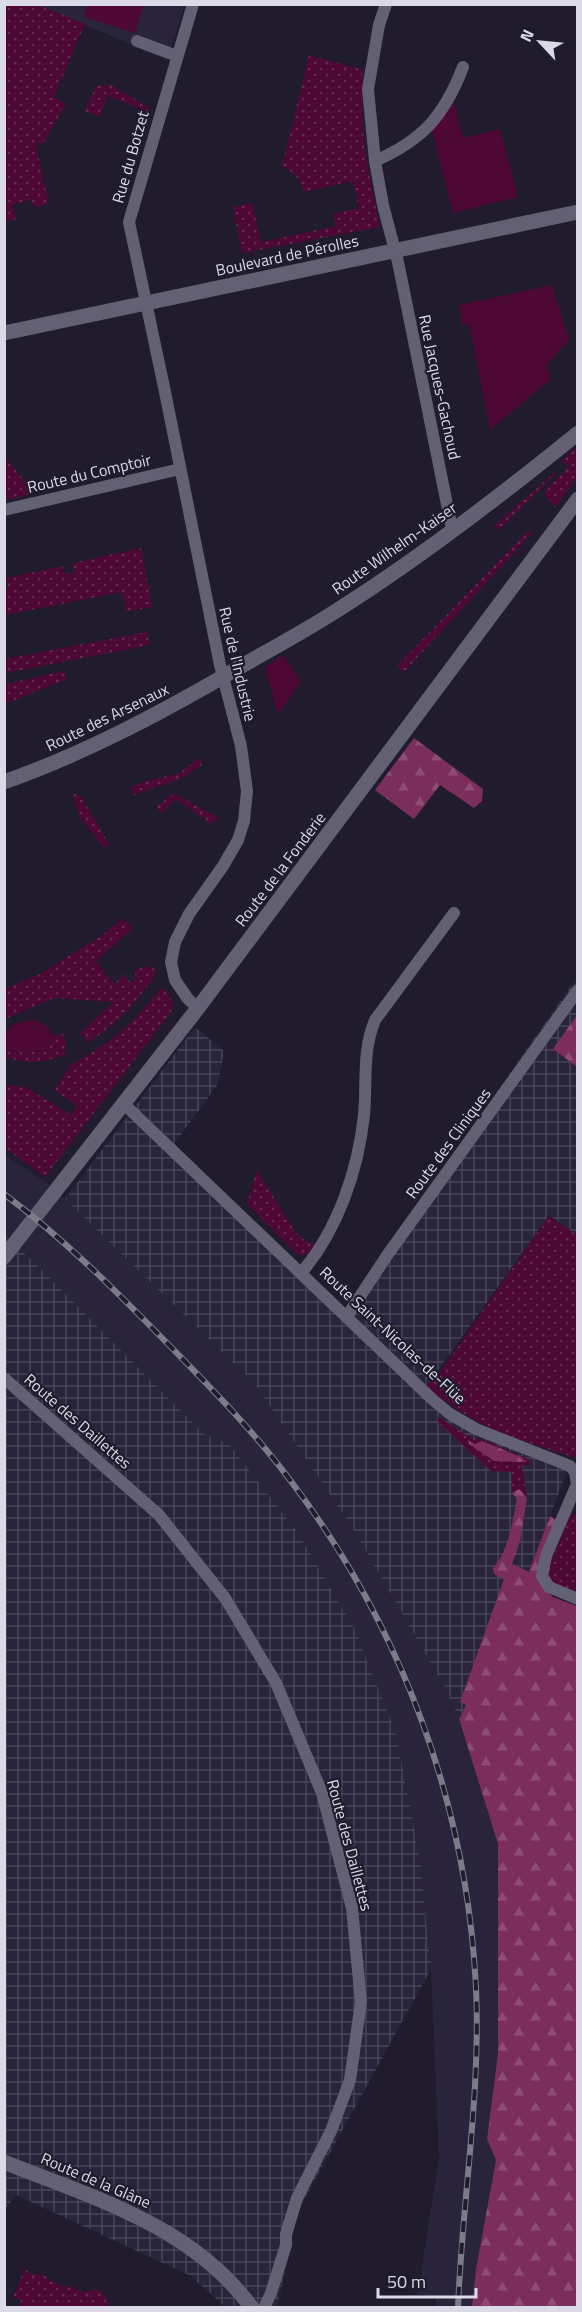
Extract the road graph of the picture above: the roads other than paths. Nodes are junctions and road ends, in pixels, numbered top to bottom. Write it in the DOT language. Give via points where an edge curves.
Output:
graph roads {
  1 [pos="193,4"];
  2 [pos="386,4"];
  3 [pos="137,41"];
  4 [pos="177,56"];
  5 [pos="463,67"];
  6 [pos="375,161"];
  7 [pos="578,213"];
  8 [pos="395,251"];
  9 [pos="146,303"];
  10 [pos="4,333"];
  11 [pos="578,433"];
  12 [pos="180,470"];
  13 [pos="576,503"];
  14 [pos="4,510"];
  15 [pos="452,530"];
  16 [pos="223,678"];
  17 [pos="4,782"];
  18 [pos="454,913"];
  19 [pos="578,990"];
  20 [pos="198,1008"];
  21 [pos="124,1105"];
  22 [pos="8,1253"];
  23 [pos="302,1272"];
  24 [pos="347,1316"];
  25 [pos="4,1378"];
  26 [pos="578,1599"];
  27 [pos="4,2162"];
  28 [pos="252,2307"];
  29 [pos="264,2307"];
  1 -- 4 [label="street, Rue du Botzet"];
  2 -- 6 [label="street, Rue Jacques-Gachoud" via="368,89"];
  3 -- 4 [label="street"];
  4 -- 9 [label="street, Rue du Botzet" via="129,222"];
  5 -- 6 [label="street" via="452,96 439,115 415,140"];
  6 -- 8 [label="street, Rue Jacques-Gachoud"];
  7 -- 8 [label="main road, Boulevard de Pérolles"];
  8 -- 9 [label="main road, Boulevard de Pérolles"];
  8 -- 15 [label="street, Rue Jacques-Gachoud"];
  9 -- 10 [label="main road, Boulevard de Pérolles"];
  9 -- 12 [label="street, Rue de l'Industrie"];
  11 -- 15 [label="main road, Route Wilhelm-Kaiser"];
  12 -- 14 [label="street, Route du Comptoir"];
  12 -- 16 [label="street, Rue de l'Industrie"];
  13 -- 20 [label="main road, Route de la Fonderie"];
  15 -- 16 [label="main road, Route Wilhelm-Kaiser" via="328,616"];
  16 -- 17 [label="main road, Route des Arsenaux" via="75,754"];
  16 -- 20 [label="street, Rue de l'Industrie" via="241,746 247,791 238,840 175,942 171,962 175,980"];
  18 -- 23 [label="street" via="375,1020 369,1036 359,1149 338,1215"];
  19 -- 24 [label="street, Route des Cliniques"];
  20 -- 21 [label="main road, Route de la Fonderie"];
  21 -- 22 [label="main road, Route de la Fonderie"];
  21 -- 23 [label="street, Route Saint-Nicolas-de-Flüe"];
  23 -- 24 [label="street, Route Saint-Nicolas-de-Flüe"];
  24 -- 26 [label="street, Route Saint-Nicolas-de-Flüe" via="450,1414 494,1437 561,1461 575,1472 577,1484 546,1556 542,1576 549,1587"];
  25 -- 29 [label="street, Route des Daillettes" via="159,1515 225,1598 276,1683 322,1793 352,1908 362,2002 350,2080 331,2131 297,2198 286,2245"];
  27 -- 28 [label="main road, Route de la Glâne" via="99,2198 153,2224 216,2268"];
}
